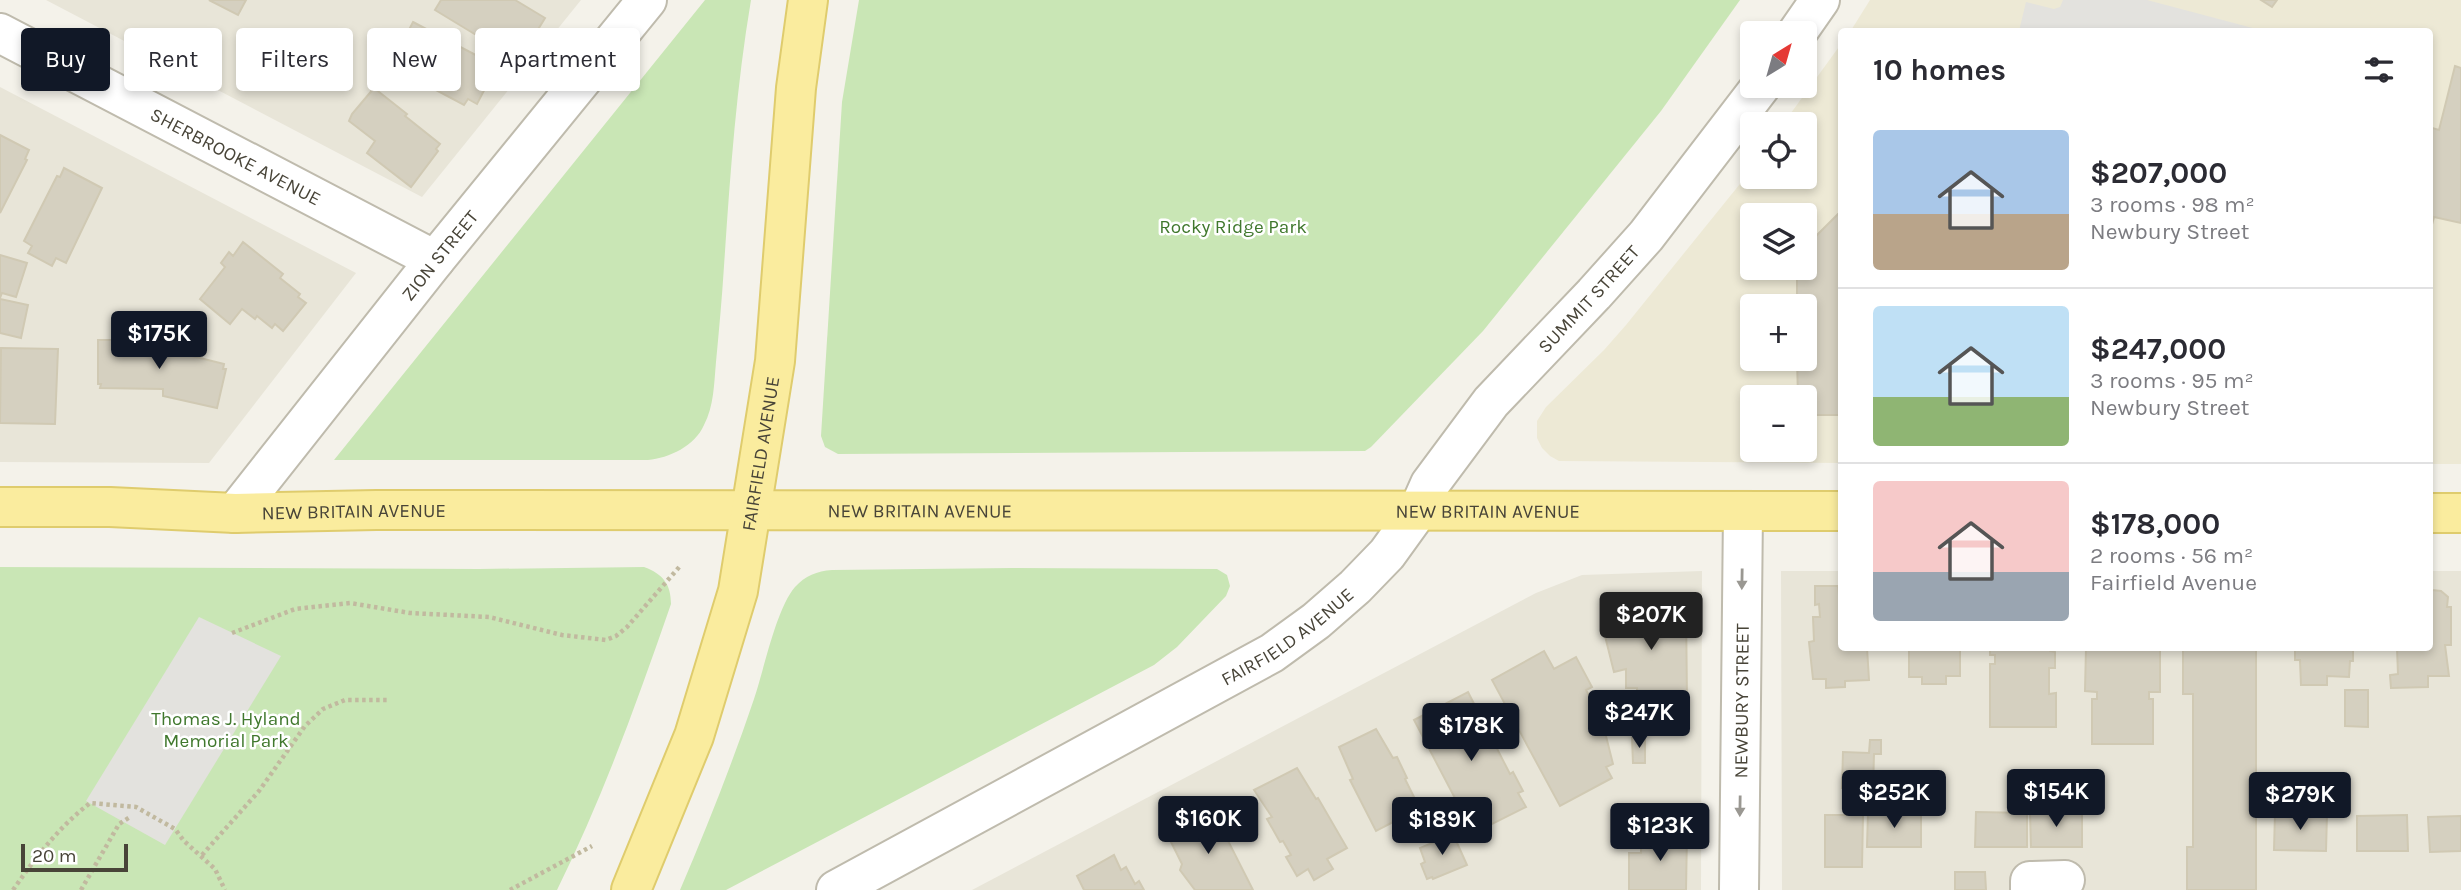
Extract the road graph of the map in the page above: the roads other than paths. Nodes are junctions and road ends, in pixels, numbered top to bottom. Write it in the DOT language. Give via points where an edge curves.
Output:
graph roads {
  1 [pos="647,0"];
  2 [pos="807,0"];
  3 [pos="1820,0"];
  4 [pos="1805,21"];
  5 [pos="0,33"];
  6 [pos="1752,98"];
  7 [pos="435,260"];
  8 [pos="0,507"];
  9 [pos="752,510"];
  10 [pos="1418,511"];
  11 [pos="1743,511"];
  12 [pos="1838,511"];
  13 [pos="234,513"];
  14 [pos="2433,513"];
  15 [pos="2461,513"];
  16 [pos="2066,880"];
  17 [pos="631,890"];
  18 [pos="836,890"];
  19 [pos="1739,890"];
  20 [pos="2030,890"];
  1 -- 7 [label="street, ZION STREET"];
  2 -- 9 [label="main road, FAIRFIELD AVENUE" via="775,361"];
  3 -- 4 [label="street"];
  5 -- 7 [label="street, SHERBROOKE AVENUE"];
  6 -- 10 [label="street, SUMMIT STREET" via="1646,236 1491,402 1430,484"];
  7 -- 13 [label="street, ZION STREET"];
  8 -- 13 [label="main road, NEW BRITAIN AVENUE"];
  9 -- 10 [label="main road, NEW BRITAIN AVENUE"];
  9 -- 13 [label="main road, NEW BRITAIN AVENUE"];
  9 -- 17 [label="main road, FAIRFIELD AVENUE" via="738,591 717,665 694,736"];
  10 -- 11 [label="main road, NEW BRITAIN AVENUE"];
  10 -- 18 [label="street, FAIRFIELD AVENUE" via="1387,554 1355,587 1272,653"];
  11 -- 12 [label="main road, NEW BRITAIN AVENUE"];
  11 -- 19 [label="street, NEWBURY STREET, one-way"];
  14 -- 15 [label="main road"];
  16 -- 20 [label="street" via="2030,881"];
}
